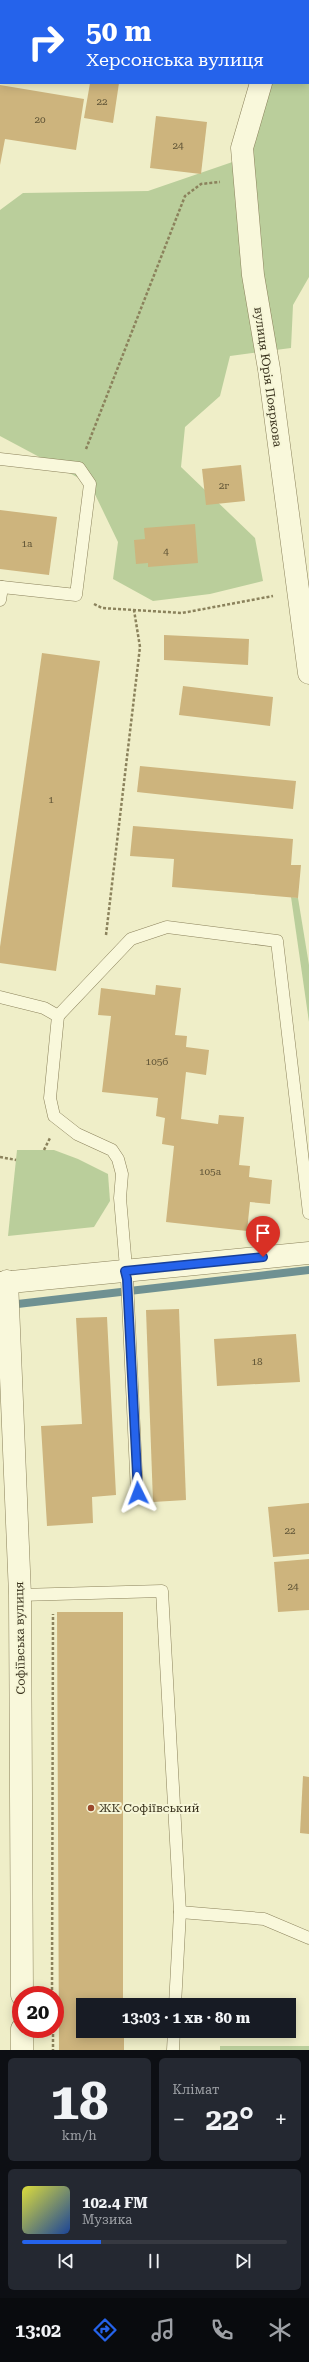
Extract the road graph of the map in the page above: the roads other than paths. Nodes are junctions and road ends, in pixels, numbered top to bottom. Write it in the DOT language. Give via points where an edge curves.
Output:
graph roads {
  1 [pos="261,84"];
  2 [pos="0,459"];
  3 [pos="1,587"];
  4 [pos="0,600"];
  5 [pos="309,673"];
  6 [pos="0,997"];
  7 [pos="58,1016"];
  8 [pos="309,1213"];
  9 [pos="309,1253"];
  10 [pos="126,1275"];
  11 [pos="5,1285"];
  12 [pos="138,1493"];
  13 [pos="20,1595"];
  14 [pos="180,1912"];
  15 [pos="309,1938"];
  16 [pos="22,1986"];
  17 [pos="175,1998"];
  18 [pos="22,2038"];
  19 [pos="174,2038"];
  20 [pos="22,2050"];
  21 [pos="173,2050"];
  1 -- 5 [label="street, вулиця Юрія Пояркова" via="242,148 253,275 269,369"];
  2 -- 3 [label="lane" via="79,468 90,484 76,595"];
  3 -- 4 [label="lane"];
  6 -- 7 [label="lane" via="44,1008"];
  7 -- 8 [label="lane" via="131,939 167,927 277,941"];
  7 -- 10 [label="lane" via="50,1098 54,1116 77,1134 112,1150 118,1159 122,1174 120,1198"];
  9 -- 10 [label="street"];
  10 -- 11 [label="street"];
  10 -- 12 [label="lane"];
  11 -- 13 [label="street, Софіївська вулиця" via="10,1320"];
  13 -- 14 [label="lane" via="162,1591"];
  13 -- 16 [label="street, Софіївська вулиця"];
  14 -- 15 [label="lane" via="264,1919"];
  14 -- 17 [label="lane"];
  18 -- 20 [label="street"];
  19 -- 21 [label="lane"];
}
